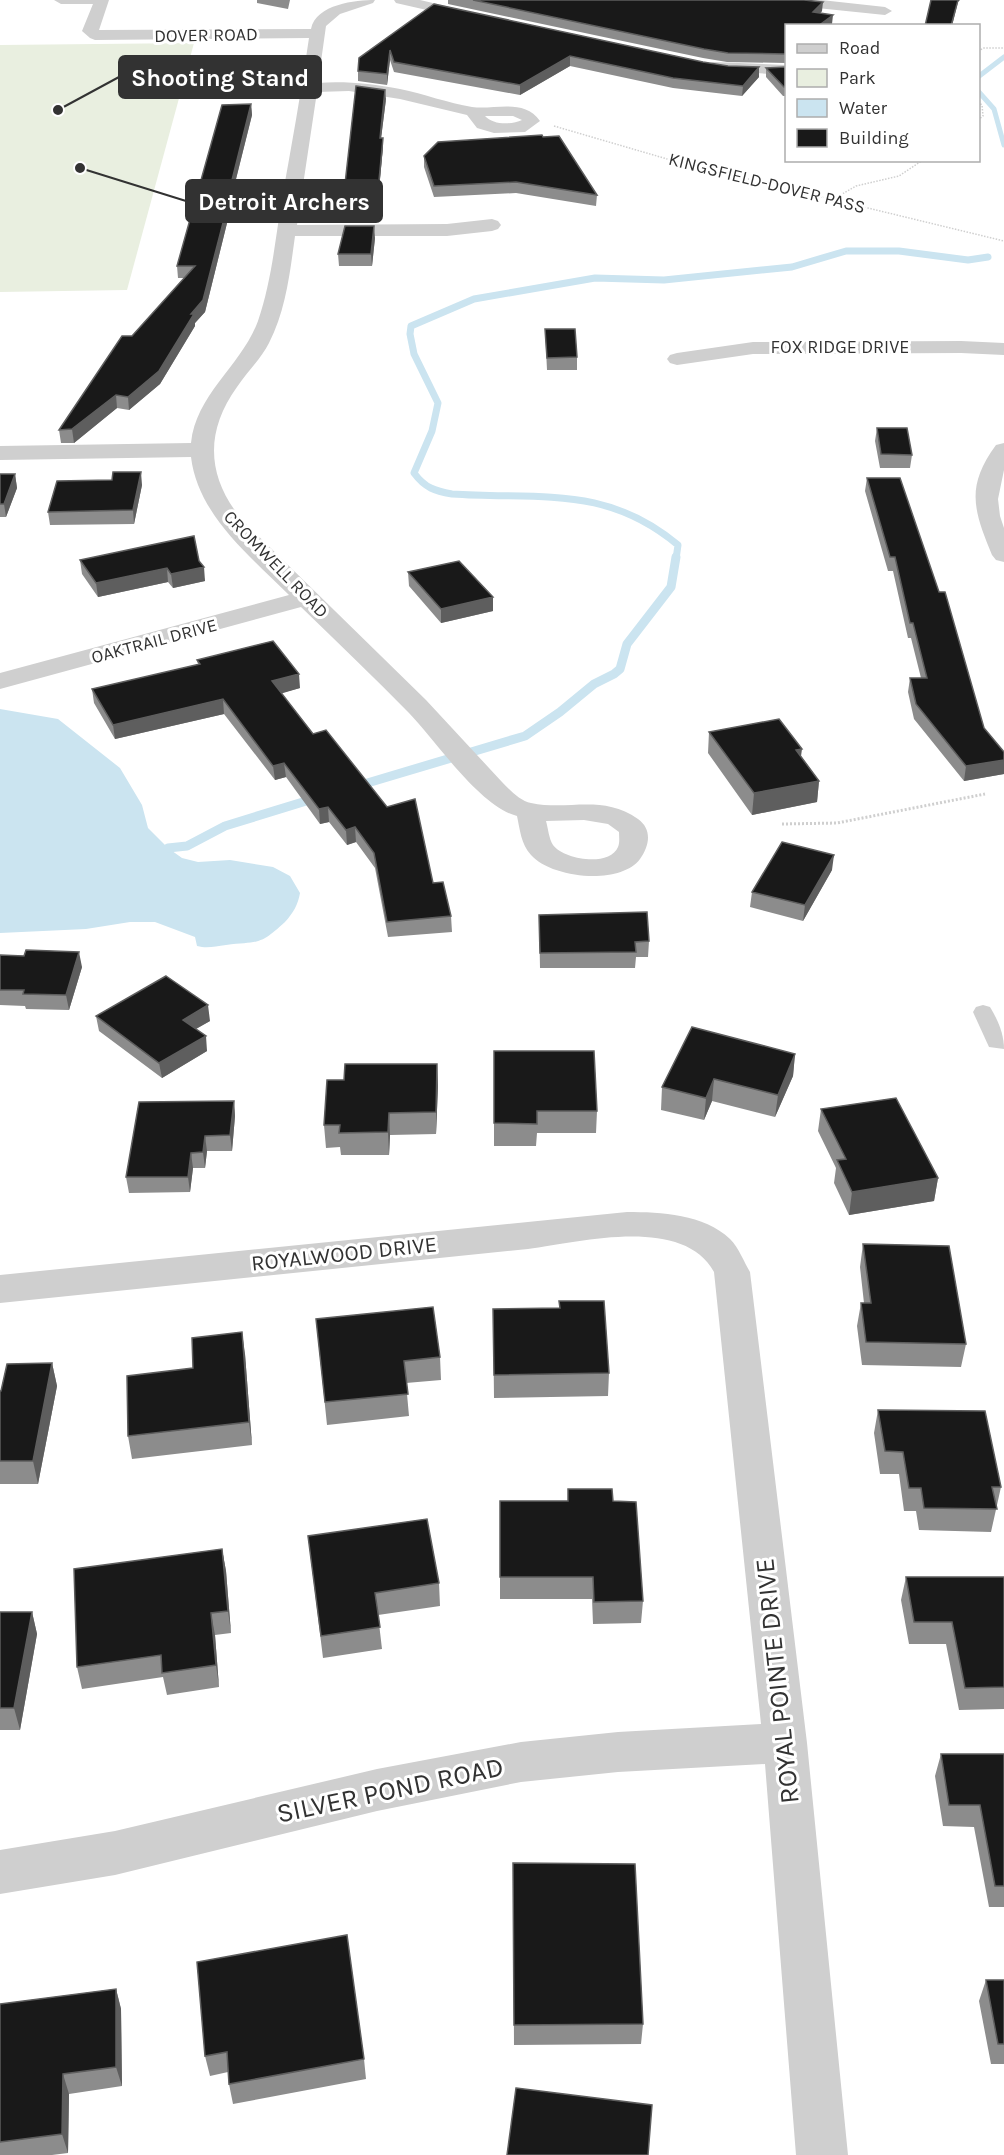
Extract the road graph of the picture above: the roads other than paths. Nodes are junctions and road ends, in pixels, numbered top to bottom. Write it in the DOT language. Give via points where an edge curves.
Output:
graph roads {
  1 [pos="61,0"];
  2 [pos="102,0"];
  3 [pos="368,0"];
  4 [pos="401,0"];
  5 [pos="778,0"];
  6 [pos="885,12"];
  7 [pos="486,20"];
  8 [pos="317,33"];
  9 [pos="703,65"];
  10 [pos="785,70"];
  11 [pos="309,87"];
  12 [pos="532,121"];
  13 [pos="492,225"];
  14 [pos="286,231"];
  15 [pos="1004,350"];
  16 [pos="676,359"];
  17 [pos="201,450"];
  18 [pos="1004,450"];
  19 [pos="0,453"];
  20 [pos="1004,555"];
  21 [pos="306,598"];
  22 [pos="0,681"];
  23 [pos="530,813"];
  24 [pos="983,1012"];
  25 [pos="1004,1042"];
  26 [pos="687,1229"];
  27 [pos="0,1289"];
  28 [pos="785,1743"];
  29 [pos="0,1872"];
  30 [pos="822,2155"];
  1 -- 2 [label="street"];
  2 -- 8 [label="street, DOVER ROAD" via="90,31 94,35"];
  3 -- 8 [label="street" via="335,11 319,24"];
  4 -- 7 [label="street"];
  5 -- 6 [label="street"];
  8 -- 11 [label="street, CROMWELL ROAD"];
  9 -- 10 [label="street"];
  11 -- 12 [label="street" via="379,89 473,111 514,112"];
  11 -- 14 [label="street, CROMWELL ROAD"];
  13 -- 14 [label="street" via="447,230"];
  14 -- 17 [label="street, CROMWELL ROAD" via="272,309 262,337 217,400"];
  15 -- 16 [label="street, FOX RIDGE DRIVE" via="961,346 753,348"];
  17 -- 19 [label="street"];
  17 -- 21 [label="street, CROMWELL ROAD" via="206,478 216,500 231,521"];
  18 -- 20 [label="street" via="989,481 987,514"];
  21 -- 22 [label="street, OAKTRAIL DRIVE"];
  21 -- 23 [label="street, CROMWELL ROAD" via="419,708 506,802"];
  24 -- 25 [label="lane" via="996,1042"];
  26 -- 27 [label="street, ROYALWOOD DRIVE" via="648,1224 609,1226"];
  26 -- 28 [label="street, ROYAL POINTE DRIVE" via="718,1249 732,1272"];
  28 -- 29 [label="street, SILVER POND ROAD" via="618,1752 521,1762 377,1790 115,1852"];
  28 -- 30 [label="street, ROYAL POINTE DRIVE"];
}
